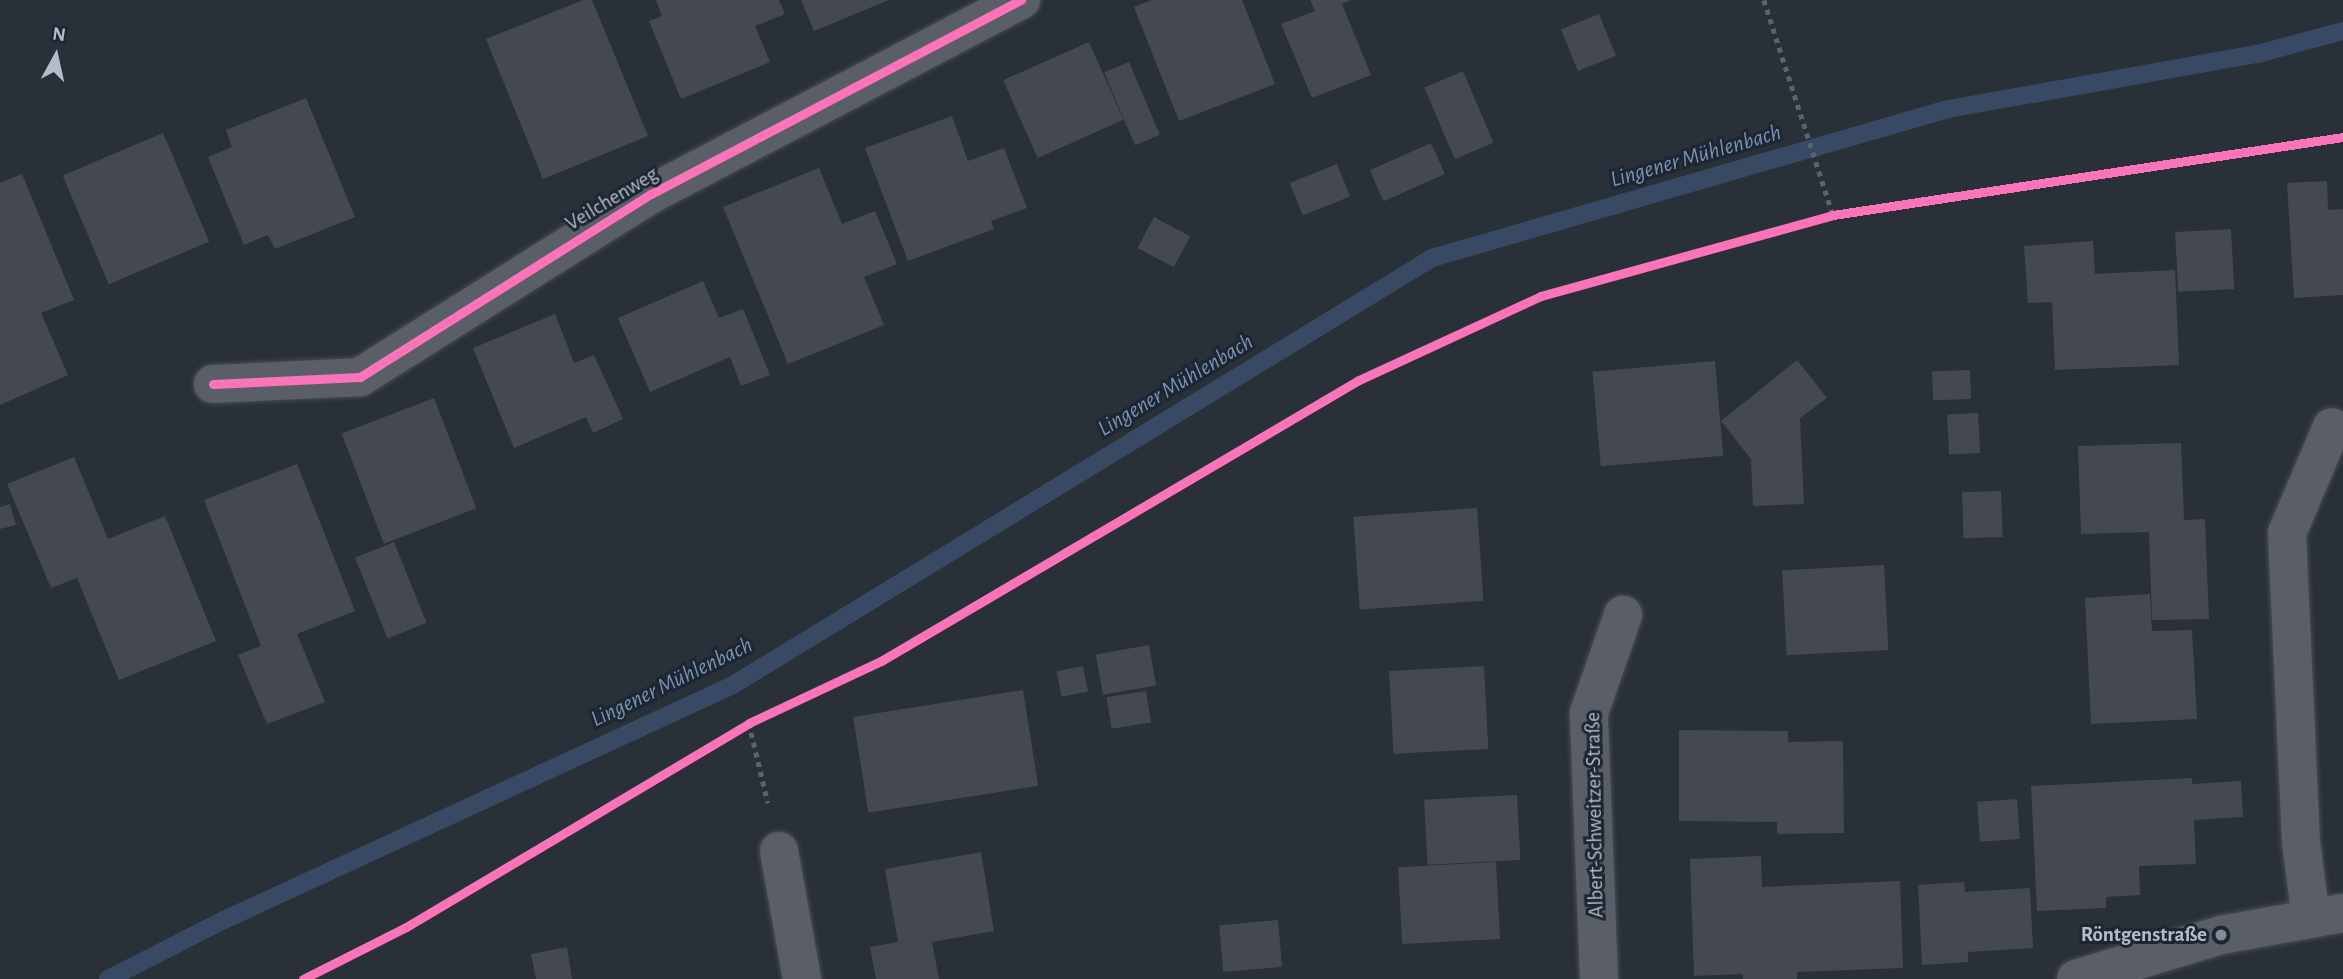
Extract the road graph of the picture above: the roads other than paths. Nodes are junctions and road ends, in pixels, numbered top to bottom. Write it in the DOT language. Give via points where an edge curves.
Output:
graph roads {
  1 [pos="1021,0"];
  2 [pos="213,384"];
  3 [pos="2332,427"];
  4 [pos="1623,615"];
  5 [pos="779,850"];
  6 [pos="2327,916"];
  7 [pos="802,979"];
  8 [pos="1599,979"];
  9 [pos="2076,979"];
  1 -- 2 [label="street, Veilchenweg" via="651,194 360,377"];
  3 -- 6 [label="street" via="2287,533 2300,829"];
  4 -- 8 [label="street, Albert-Schweitzer-Straße" via="1589,713"];
  5 -- 7 [label="street"];
  6 -- 9 [label="street" via="2221,935"];
}
